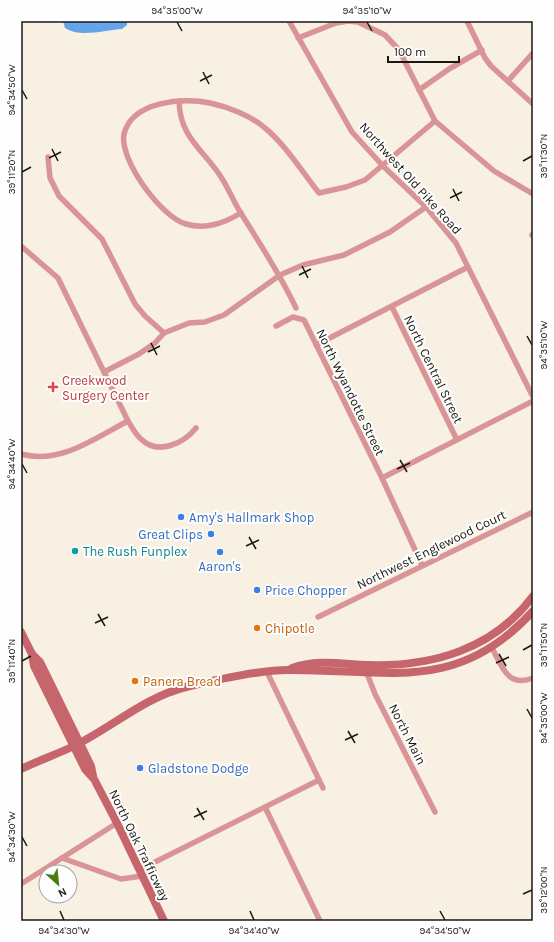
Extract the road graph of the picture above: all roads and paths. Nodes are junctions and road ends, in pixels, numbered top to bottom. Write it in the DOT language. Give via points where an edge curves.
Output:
graph roads {
  1 [pos="289,21"];
  2 [pos="467,21"];
  3 [pos="358,22"];
  4 [pos="298,38"];
  5 [pos="482,50"];
  6 [pos="533,53"];
  7 [pos="508,81"];
  8 [pos="419,90"];
  9 [pos="179,102"];
  10 [pos="533,104"];
  11 [pos="435,121"];
  12 [pos="48,157"];
  13 [pos="383,166"];
  14 [pos="533,194"];
  15 [pos="426,207"];
  16 [pos="241,213"];
  17 [pos="21,246"];
  18 [pos="468,267"];
  19 [pos="280,275"];
  20 [pos="392,306"];
  21 [pos="296,308"];
  22 [pos="276,326"];
  23 [pos="164,333"];
  24 [pos="316,345"];
  25 [pos="104,372"];
  26 [pos="533,397"];
  27 [pos="533,401"];
  28 [pos="128,421"];
  29 [pos="196,428"];
  30 [pos="457,440"];
  31 [pos="21,454"];
  32 [pos="382,478"];
  33 [pos="533,512"];
  34 [pos="422,565"];
  35 [pos="533,596"];
  36 [pos="533,611"];
  37 [pos="318,617"];
  38 [pos="21,632"];
  39 [pos="24,647"];
  40 [pos="492,648"];
  41 [pos="364,665"];
  42 [pos="286,670"];
  43 [pos="267,672"];
  44 [pos="368,674"];
  45 [pos="533,678"];
  46 [pos="77,744"];
  47 [pos="21,769"];
  48 [pos="320,780"];
  49 [pos="323,788"];
  50 [pos="265,807"];
  51 [pos="435,812"];
  52 [pos="117,823"];
  53 [pos="62,858"];
  54 [pos="141,873"];
  55 [pos="21,884"];
  56 [pos="164,921"];
  57 [pos="320,921"];
  1 -- 4 [label="street, Northwest Old Pike Road"];
  2 -- 5 [label="street"];
  3 -- 4 [label="street" via="336,23"];
  3 -- 8 [label="street" via="385,35 394,43"];
  4 -- 13 [label="street, Northwest Old Pike Road" via="352,132"];
  5 -- 7 [label="street" via="491,66"];
  5 -- 8 [label="street"];
  6 -- 7 [label="street"];
  7 -- 10 [label="street"];
  8 -- 11 [label="street"];
  9 -- 13 [label="street" via="210,103 258,122 272,134 319,193 356,184"];
  9 -- 16 [label="street" via="181,120 186,133 220,176"];
  9 -- 16 [label="street" via="152,106 135,116 129,123 124,135 124,144 132,166 159,204 180,222 206,226 225,222"];
  11 -- 13 [label="street"];
  11 -- 14 [label="street" via="494,171"];
  12 -- 23 [label="street" via="50,178 59,196 102,239 136,304"];
  13 -- 15 [label="street, Northwest Old Pike Road"];
  15 -- 18 [label="street, Northwest Old Pike Road" via="448,232"];
  15 -- 19 [label="street" via="390,232 344,255 303,265"];
  16 -- 19 [label="street"];
  17 -- 25 [label="street" via="58,278"];
  18 -- 20 [label="street"];
  18 -- 26 [label="street, Northwest Old Pike Road"];
  19 -- 21 [label="street"];
  19 -- 23 [label="street" via="224,316 205,322 189,323"];
  20 -- 24 [label="street"];
  20 -- 30 [label="street, North Central Street"];
  22 -- 24 [label="street, North Wyandotte Street" via="293,318 301,318"];
  23 -- 25 [label="street" via="139,354"];
  24 -- 32 [label="street, North Wyandotte Street"];
  25 -- 28 [label="street"];
  27 -- 30 [label="street"];
  28 -- 29 [label="street" via="142,440 159,447 181,442"];
  28 -- 31 [label="street" via="61,454 43,457"];
  30 -- 32 [label="street"];
  32 -- 34 [label="street, North Wyandotte Street"];
  33 -- 34 [label="street, Northwest Englewood Court"];
  34 -- 37 [label="street, Northwest Englewood Court"];
  35 -- 41 [label="main road" via="524,609 502,627 458,652 412,665"];
  36 -- 40 [label="main road"];
  38 -- 39 [label="main road, North Oak Trafficway"];
  39 -- 46 [label="main road, North Oak Trafficway" via="40,662"];
  40 -- 44 [label="main road" via="435,670 408,674"];
  40 -- 45 [label="street" via="508,676 520,681"];
  41 -- 42 [label="main road" via="305,663"];
  41 -- 44 [label="street, North Main"];
  42 -- 43 [label="main road"];
  42 -- 44 [label="main road"];
  43 -- 46 [label="main road" via="184,687 133,711"];
  43 -- 48 [label="street"];
  44 -- 51 [label="street, North Main" via="375,694"];
  46 -- 47 [label="main road"];
  46 -- 52 [label="main road, North Oak Trafficway" via="91,766 94,779"];
  48 -- 49 [label="street"];
  48 -- 50 [label="street"];
  50 -- 54 [label="street"];
  50 -- 57 [label="street"];
  52 -- 53 [label="street"];
  52 -- 54 [label="main road, North Oak Trafficway"];
  53 -- 54 [label="street" via="121,878"];
  53 -- 55 [label="street"];
  54 -- 56 [label="main road, North Oak Trafficway"];
}
